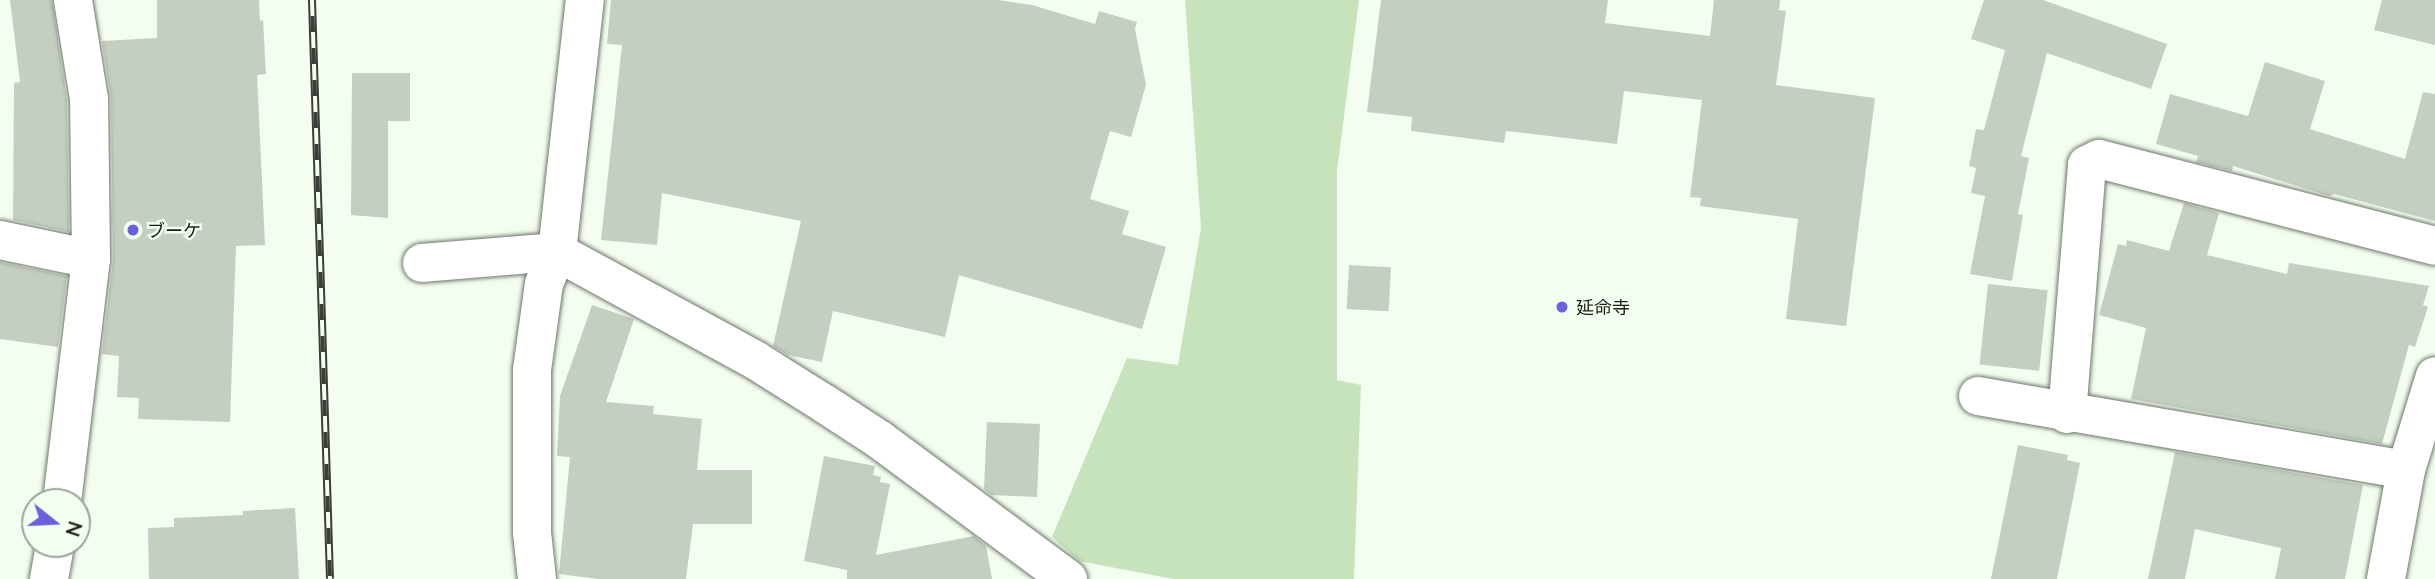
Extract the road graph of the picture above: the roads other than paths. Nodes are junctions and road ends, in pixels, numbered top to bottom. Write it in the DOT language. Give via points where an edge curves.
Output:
graph roads {
  1 [pos="74,0"];
  2 [pos="585,0"];
  3 [pos="0,240"];
  4 [pos="2435,246"];
  5 [pos="556,252"];
  6 [pos="91,259"];
  7 [pos="422,263"];
  8 [pos="2435,376"];
  9 [pos="1978,396"];
  10 [pos="2067,414"];
  11 [pos="2406,470"];
  12 [pos="64,488"];
  13 [pos="53,558"];
  14 [pos="49,579"];
  15 [pos="537,579"];
  16 [pos="1068,579"];
  17 [pos="2386,579"];
  1 -- 6 [label="street" via="89,99"];
  2 -- 5 [label="street"];
  3 -- 6 [label="street"];
  4 -- 10 [label="street" via="2099,159 2088,165"];
  5 -- 7 [label="street"];
  5 -- 15 [label="street" via="544,284 532,370 532,533"];
  5 -- 16 [label="street" via="755,360 825,404"];
  6 -- 12 [label="street"];
  8 -- 11 [label="street"];
  9 -- 10 [label="street"];
  10 -- 11 [label="street"];
  11 -- 17 [label="street"];
  13 -- 14 [label="street"];
}
